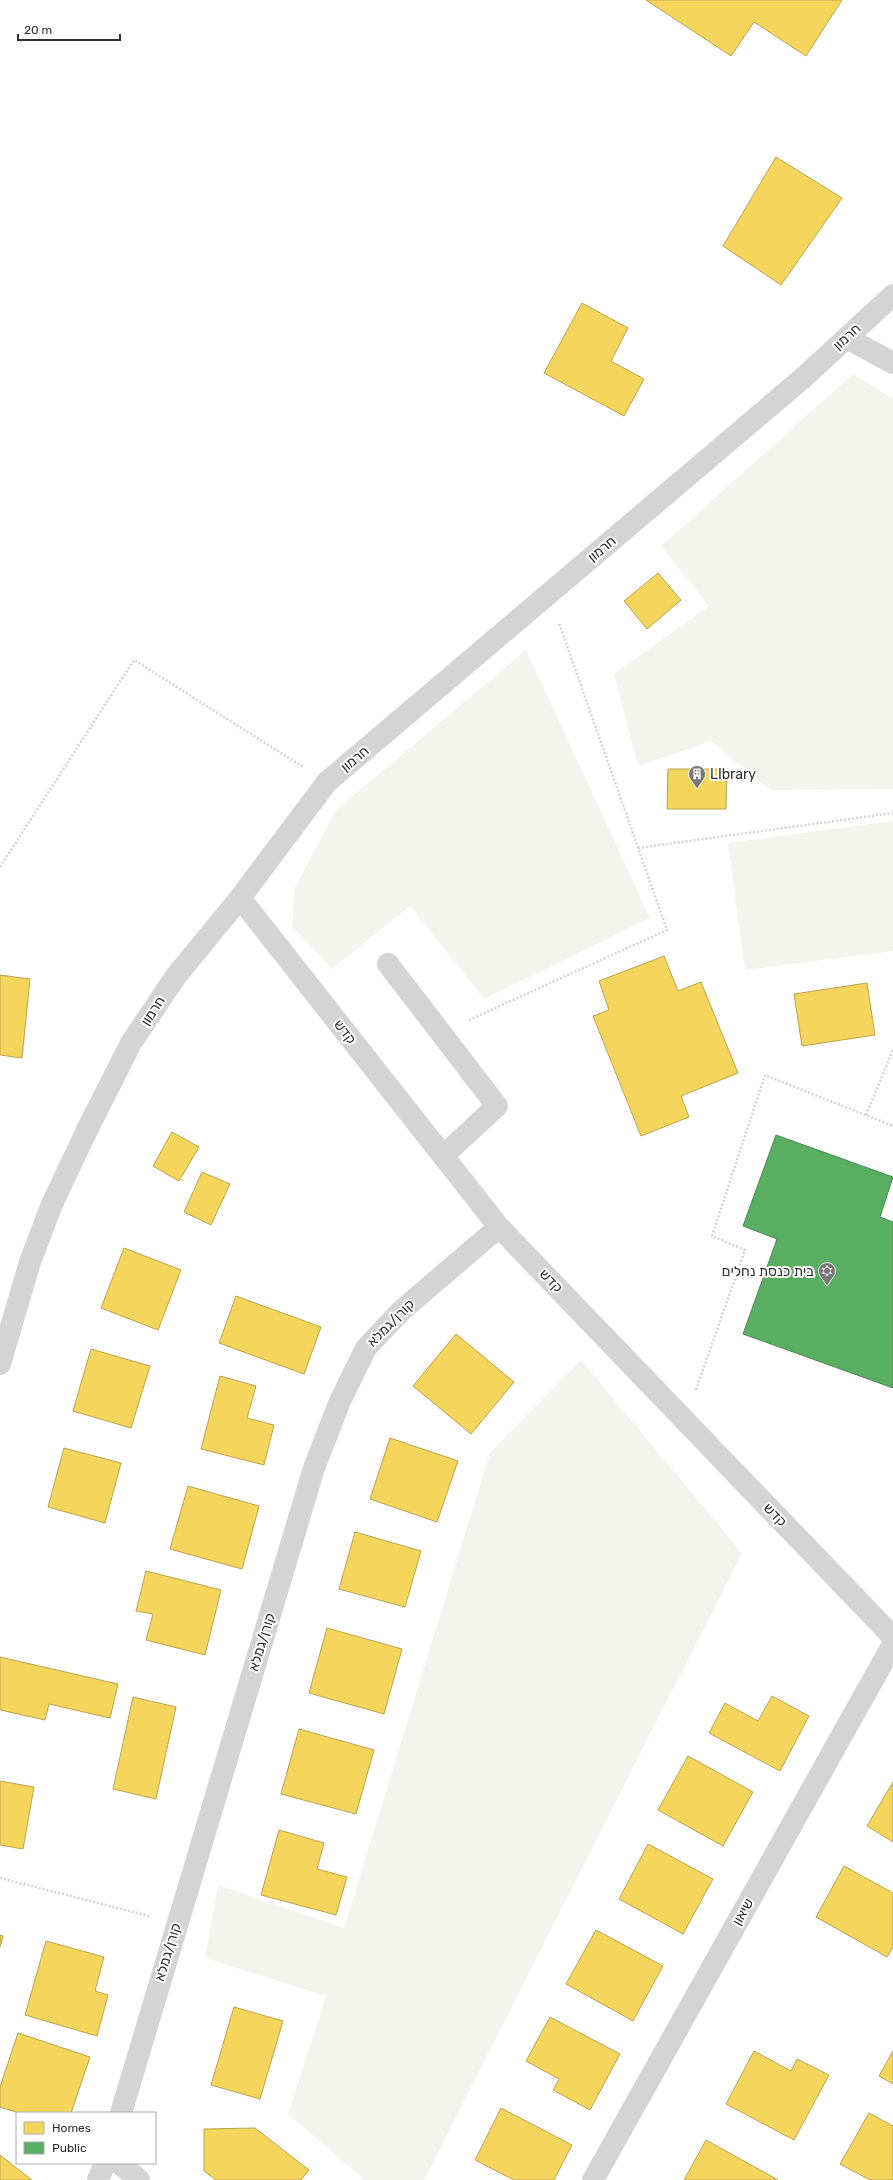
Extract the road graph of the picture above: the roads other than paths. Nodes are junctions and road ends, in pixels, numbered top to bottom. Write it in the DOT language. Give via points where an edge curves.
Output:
graph roads {
  1 [pos="893,295"];
  2 [pos="847,338"];
  3 [pos="893,363"];
  4 [pos="240,898"];
  5 [pos="388,964"];
  6 [pos="443,1156"];
  7 [pos="499,1227"];
  8 [pos="0,1364"];
  9 [pos="893,1637"];
  10 [pos="893,1644"];
  11 [pos="121,2112"];
  12 [pos="105,2164"];
  13 [pos="120,2164"];
  14 [pos="98,2180"];
  15 [pos="139,2180"];
  16 [pos="592,2180"];
  1 -- 2 [label="street, חרמון"];
  2 -- 3 [label="street"];
  2 -- 4 [label="street, חרמון" via="327,782"];
  4 -- 6 [label="street, קדש"];
  4 -- 8 [label="street, חרמון" via="176,976 131,1043 52,1204 30,1262"];
  5 -- 6 [label="street" via="497,1106"];
  6 -- 7 [label="street, קדש"];
  7 -- 9 [label="street, קדש"];
  7 -- 11 [label="street, קורן/גמלא" via="400,1311 366,1348 340,1401 314,1468"];
  10 -- 16 [label="street, שיאון"];
  12 -- 14 [label="street"];
  13 -- 15 [label="street"];
}
